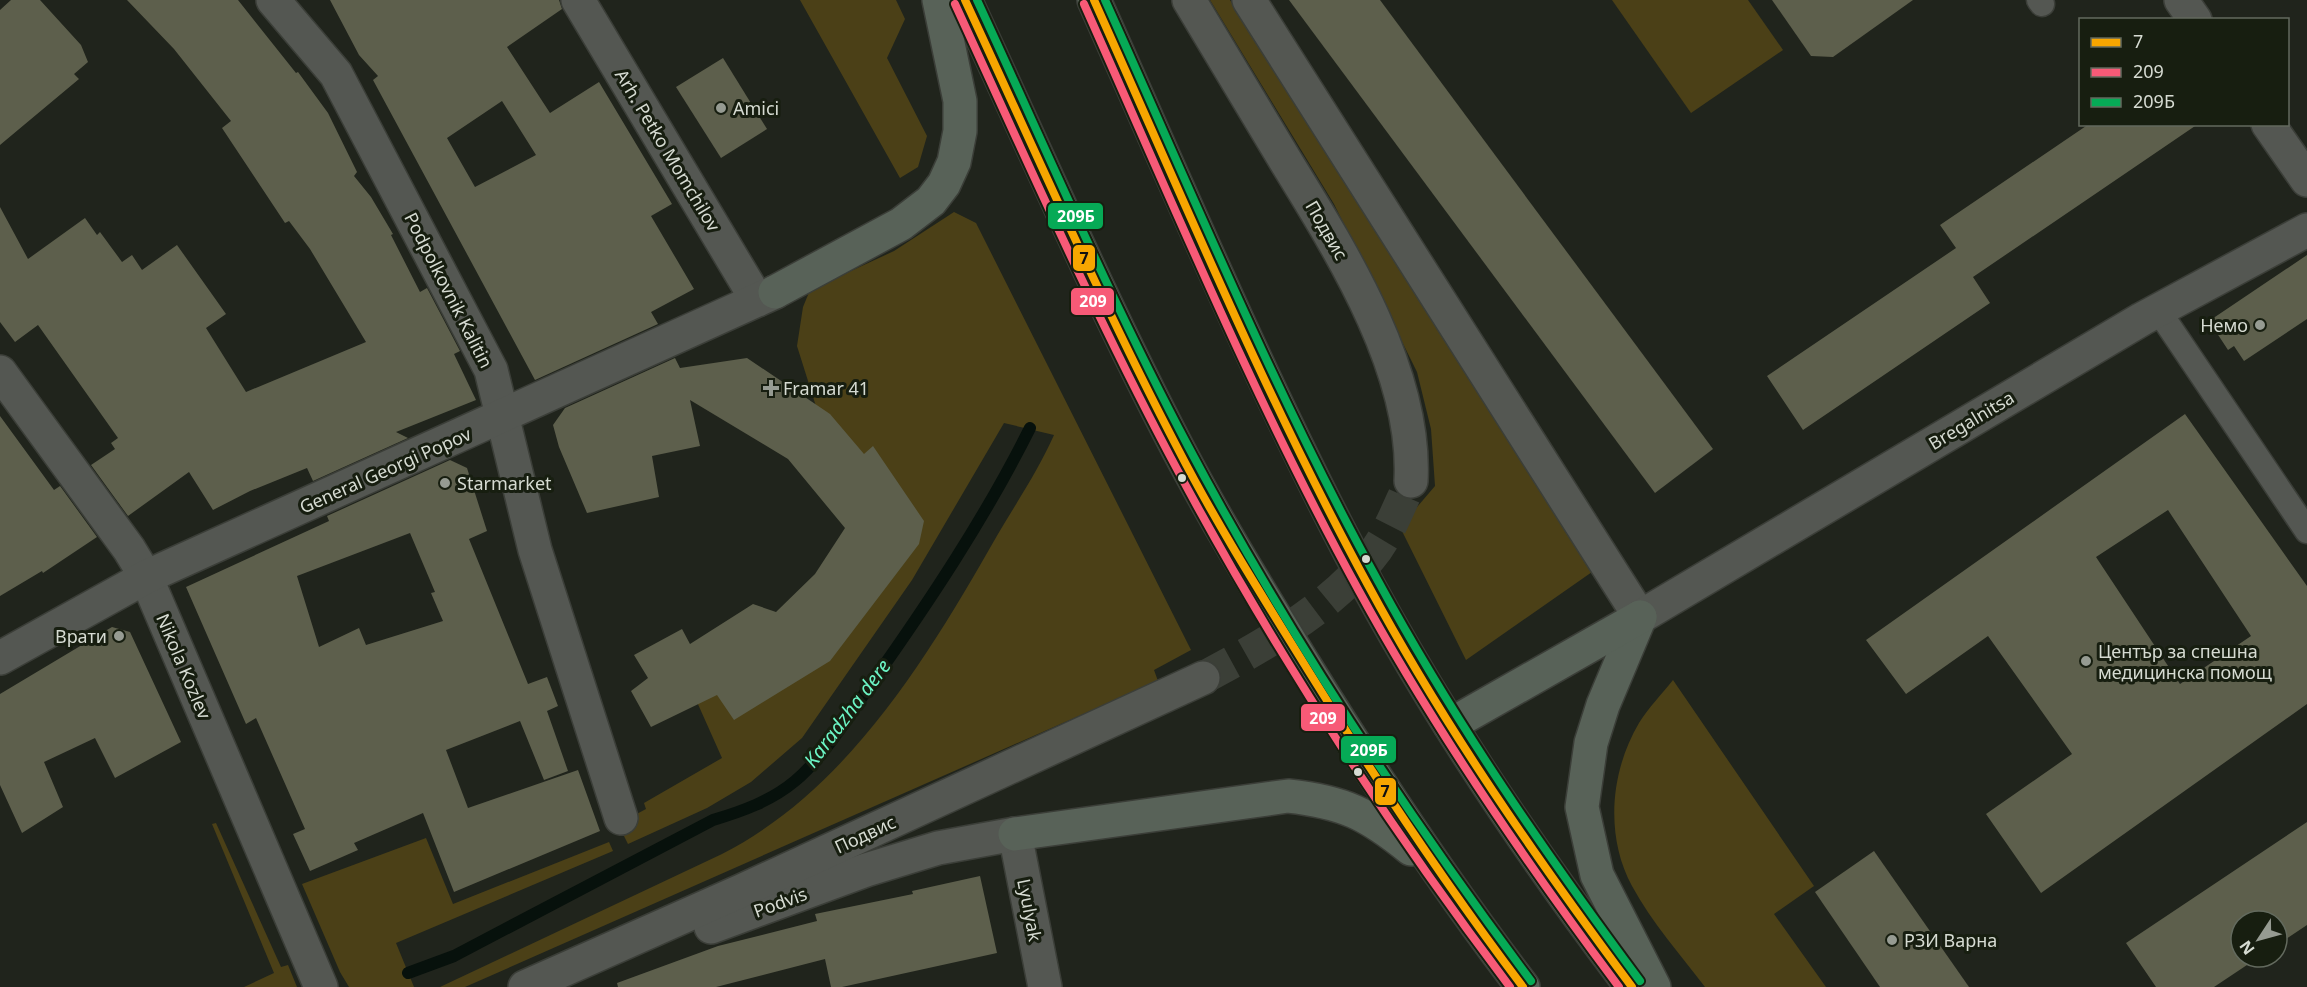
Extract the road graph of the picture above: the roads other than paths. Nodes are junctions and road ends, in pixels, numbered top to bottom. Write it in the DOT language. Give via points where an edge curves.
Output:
graph roads {
  1 [pos="273,0"];
  2 [pos="578,0"];
  3 [pos="939,0"];
  4 [pos="964,0"];
  5 [pos="1094,0"];
  6 [pos="1189,0"];
  7 [pos="1249,0"];
  8 [pos="2181,0"];
  9 [pos="2194,18"];
  10 [pos="2269,126"];
  11 [pos="2307,180"];
  12 [pos="2307,230"];
  13 [pos="766,296"];
  14 [pos="2158,310"];
  15 [pos="0,372"];
  16 [pos="501,418"];
  17 [pos="1411,481"];
  18 [pos="2307,531"];
  19 [pos="146,578"];
  20 [pos="1640,617"];
  21 [pos="0,658"];
  22 [pos="1203,678"];
  23 [pos="1450,725"];
  24 [pos="621,818"];
  25 [pos="1015,834"];
  26 [pos="1434,867"];
  27 [pos="317,978"];
  28 [pos="525,987"];
  29 [pos="549,987"];
  30 [pos="1045,987"];
  31 [pos="1523,987"];
  32 [pos="1632,987"];
  33 [pos="1654,987"];
  1 -- 16 [label="street, Podpolkovnik Kalitin" via="336,74 349,96 491,370"];
  2 -- 13 [label="street, Arh. Petko Momchilov"];
  3 -- 13 [label="highway" via="960,100 960,131 954,162 944,184 931,201 901,224"];
  4 -- 26 [label="highway" via="1101,294 1178,448 1269,608"];
  5 -- 23 [label="highway" via="1336,526"];
  6 -- 17 [label="street, Подвис" via="1321,219 1375,324 1406,408"];
  7 -- 20 [label="street"];
  8 -- 9 [label="street"];
  10 -- 11 [label="street"];
  12 -- 14 [label="street, Bregalnitsa"];
  13 -- 16 [label="street, General Georgi Popov"];
  14 -- 18 [label="lane"];
  14 -- 20 [label="street, Bregalnitsa"];
  15 -- 19 [label="street, Nikola Kozlev"];
  16 -- 19 [label="street, General Georgi Popov"];
  16 -- 24 [label="street, Podpolkovnik Kalitin" via="564,645"];
  19 -- 21 [label="street, General Georgi Popov"];
  19 -- 27 [label="street, Nikola Kozlev"];
  20 -- 23 [label="highway"];
  20 -- 33 [label="highway" via="1591,742 1582,807 1597,875"];
  22 -- 28 [label="street, Подвис"];
  23 -- 32 [label="highway" via="1492,792"];
  25 -- 26 [label="highway" via="1288,796 1325,800 1376,821"];
  25 -- 29 [label="street, Podvis" via="938,848 866,870"];
  25 -- 30 [label="street, Lyulyak"];
  26 -- 31 [label="highway"];
}
